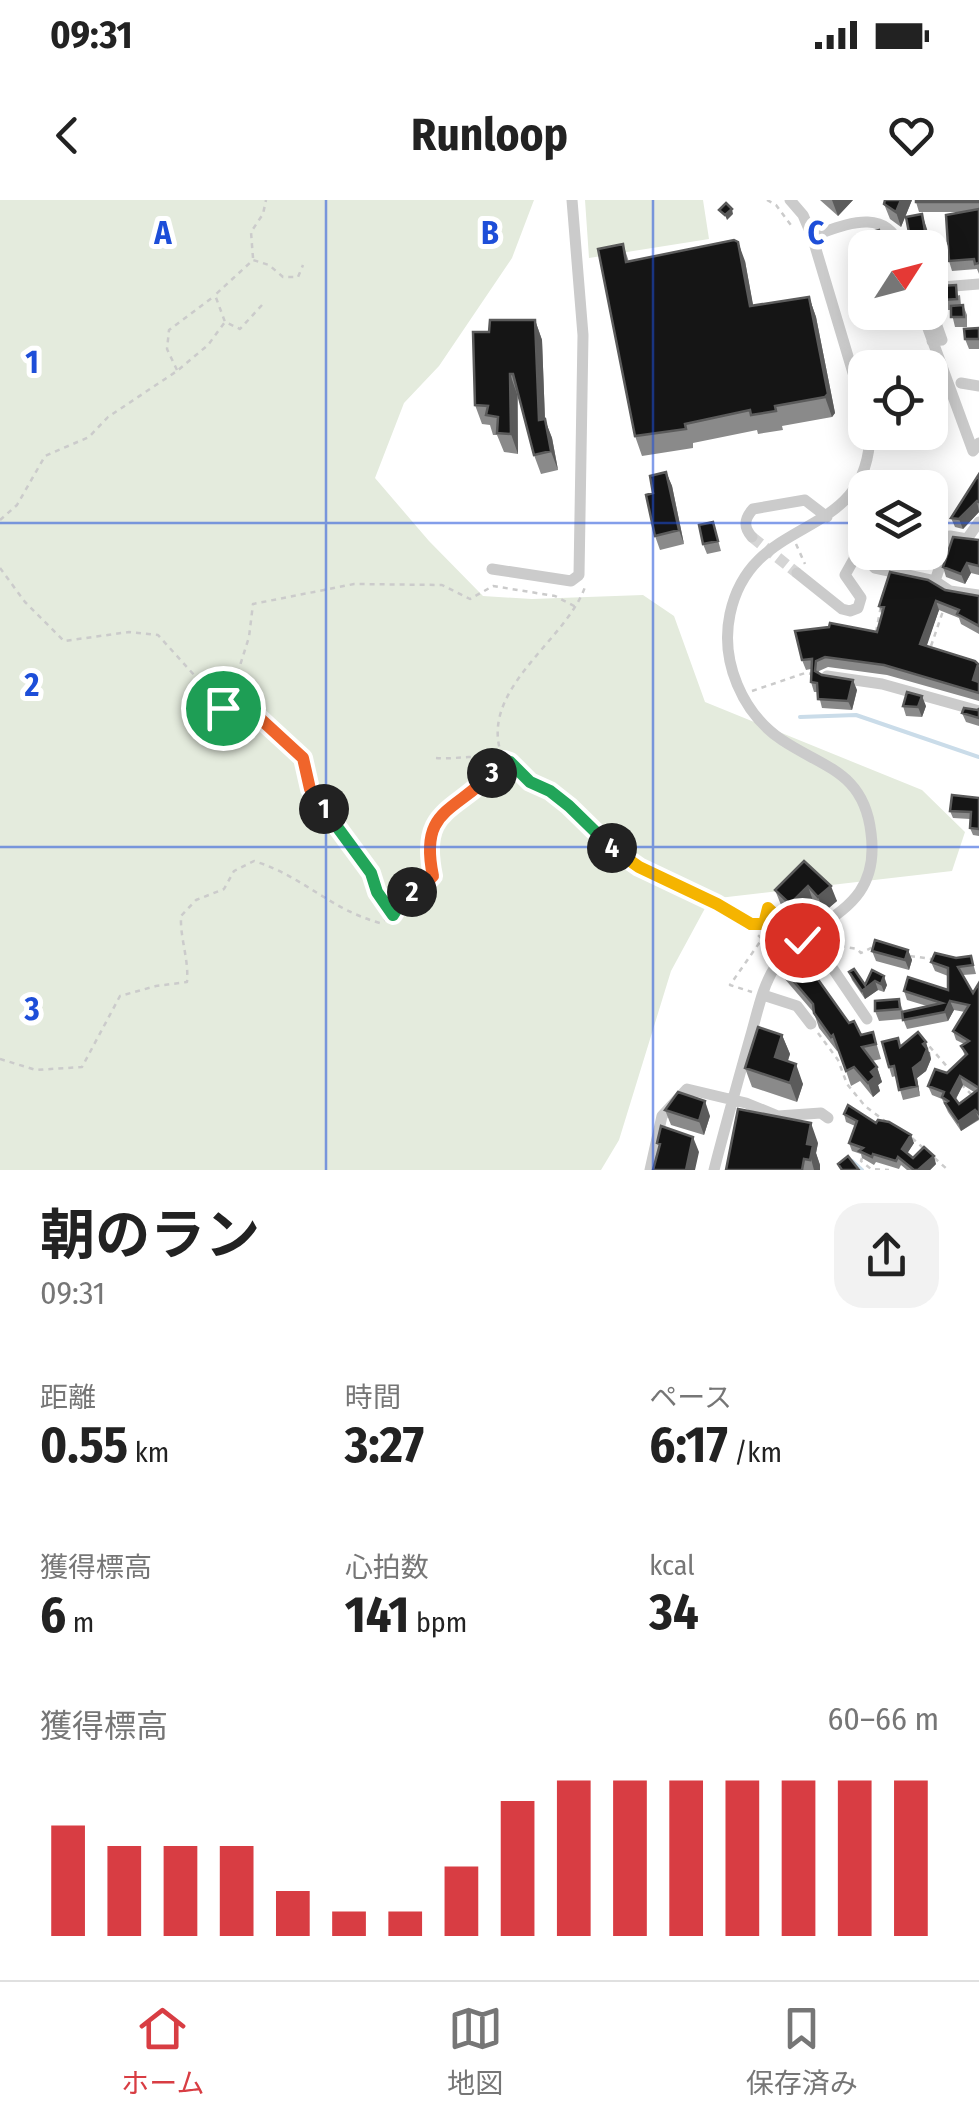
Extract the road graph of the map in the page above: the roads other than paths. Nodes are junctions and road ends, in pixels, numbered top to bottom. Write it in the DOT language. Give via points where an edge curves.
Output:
graph roads {
  1 [pos="572,200"];
  2 [pos="790,200"];
  3 [pos="888,230"];
  4 [pos="812,236"];
  5 [pos="979,284"];
  6 [pos="948,288"];
  7 [pos="928,330"];
  8 [pos="938,330"];
  9 [pos="932,342"];
  10 [pos="848,357"];
  11 [pos="961,384"];
  12 [pos="979,386"];
  13 [pos="979,443"];
  14 [pos="869,450"];
  15 [pos="827,517"];
  16 [pos="979,522"];
  17 [pos="752,537"];
  18 [pos="492,568"];
  19 [pos="802,577"];
  20 [pos="935,581"];
  21 [pos="979,595"];
  22 [pos="827,676"];
  23 [pos="979,711"];
  24 [pos="806,938"];
  25 [pos="762,996"];
  26 [pos="867,1019"];
  27 [pos="811,1024"];
  28 [pos="732,1101"];
  29 [pos="828,1118"];
  30 [pos="650,1170"];
  31 [pos="714,1170"];
  1 -- 18 [label="street" via="583,335 579,575 571,582"];
  2 -- 4 [label="street"];
  3 -- 4 [label="street" via="861,220"];
  4 -- 10 [label="street"];
  5 -- 6 [label="street"];
  7 -- 9 [label="street"];
  8 -- 9 [label="street" via="942,340"];
  9 -- 13 [label="street" via="973,451"];
  11 -- 12 [label="street"];
  14 -- 15 [label="street" via="860,480"];
  15 -- 17 [label="street" via="805,500 753,509 745,522"];
  15 -- 24 [label="street" via="758,558 728,623 742,696 772,732 838,771 865,809 872,845 867,876 849,906"];
  16 -- 20 [label="street" via="967,539 950,536"];
  19 -- 20 [label="street" via="850,612 861,598 846,574 854,559"];
  20 -- 21 [label="street"];
  22 -- 23 [label="street"];
  24 -- 25 [label="street" via="778,962"];
  24 -- 26 [label="street"];
  25 -- 27 [label="street" via="796,1006"];
  25 -- 28 [label="street"];
  28 -- 29 [label="street" via="788,1118"];
  28 -- 30 [label="street" via="687,1089 662,1116"];
  28 -- 31 [label="street"];
}
